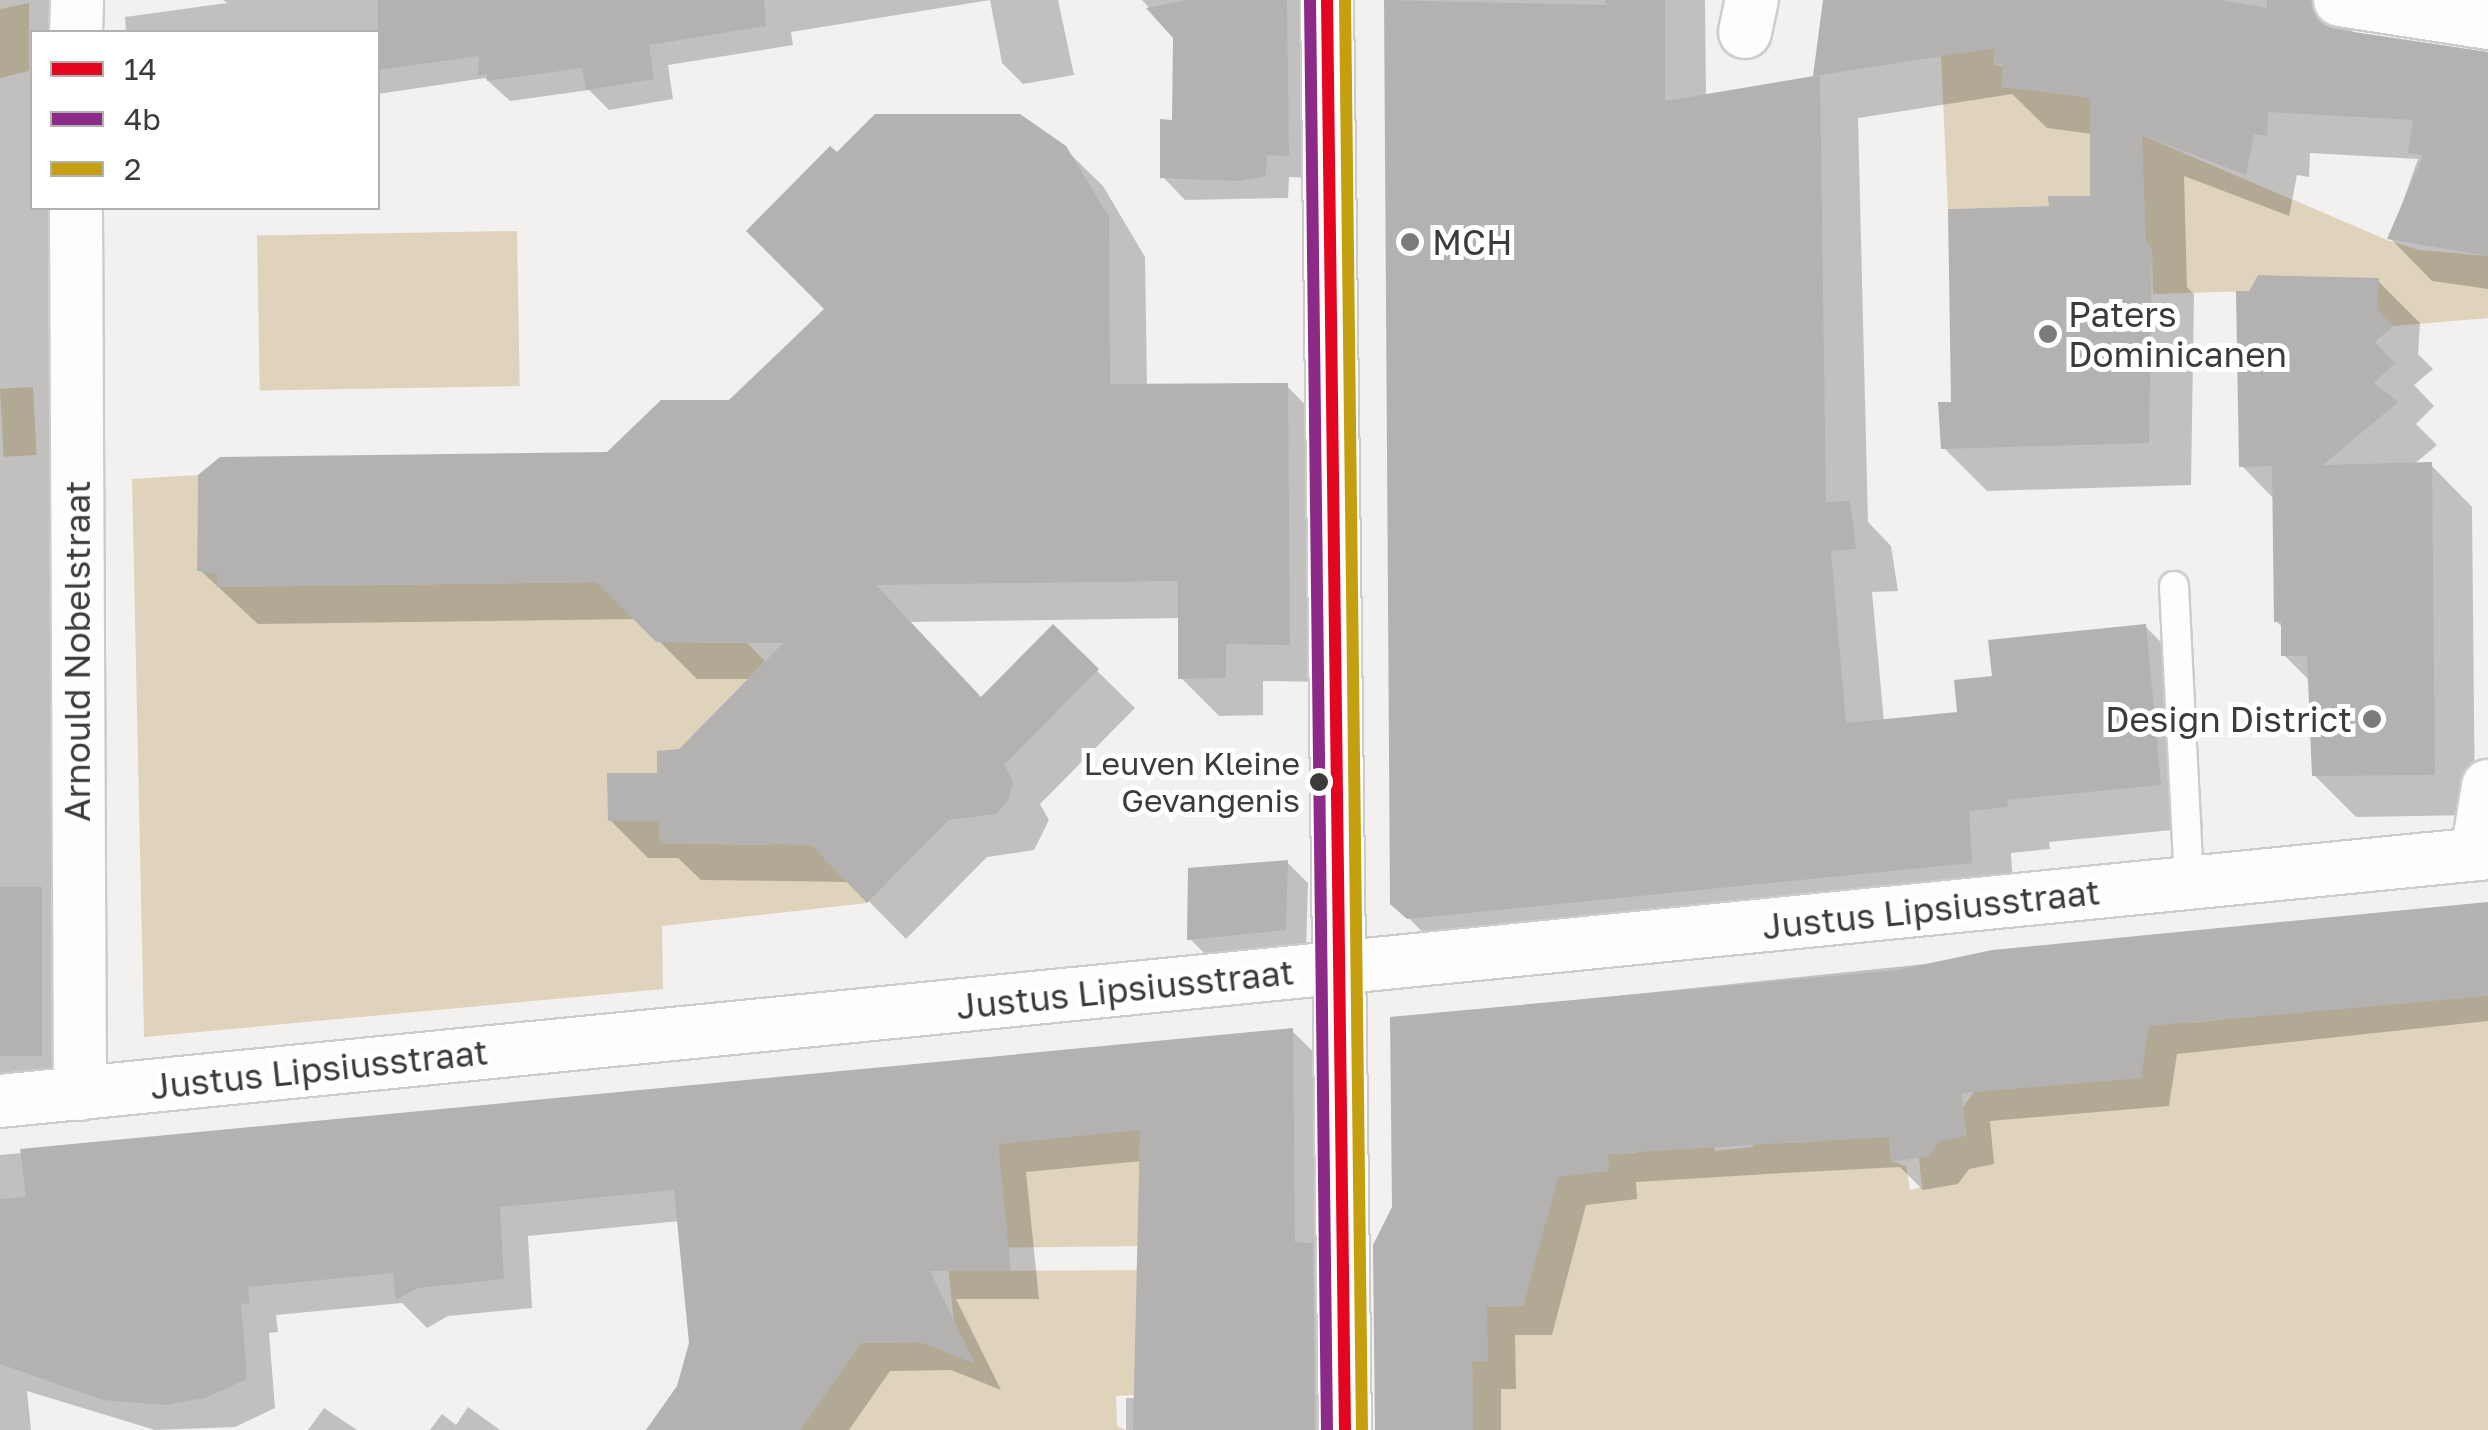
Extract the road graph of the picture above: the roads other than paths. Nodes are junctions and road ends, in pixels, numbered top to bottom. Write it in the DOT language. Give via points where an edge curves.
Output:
graph roads {
  1 [pos="77,0"];
  2 [pos="1328,0"];
  3 [pos="2340,0"];
  4 [pos="2488,23"];
  5 [pos="76,30"];
  6 [pos="76,210"];
  7 [pos="2174,586"];
  8 [pos="2488,786"];
  9 [pos="2483,854"];
  10 [pos="2189,883"];
  11 [pos="1340,969"];
  12 [pos="80,1094"];
  13 [pos="0,1101"];
  14 [pos="1345,1430"];
  1 -- 5 [label="street"];
  2 -- 11 [label="street"];
  3 -- 4 [label="street"];
  6 -- 12 [label="street, Arnould Nobelstraat"];
  7 -- 10 [label="lane"];
  8 -- 9 [label="street"];
  9 -- 10 [label="street, Justus Lipsiusstraat"];
  10 -- 11 [label="street, Justus Lipsiusstraat"];
  11 -- 12 [label="street, Justus Lipsiusstraat"];
  11 -- 14 [label="street"];
  12 -- 13 [label="street, Justus Lipsiusstraat"];
}
